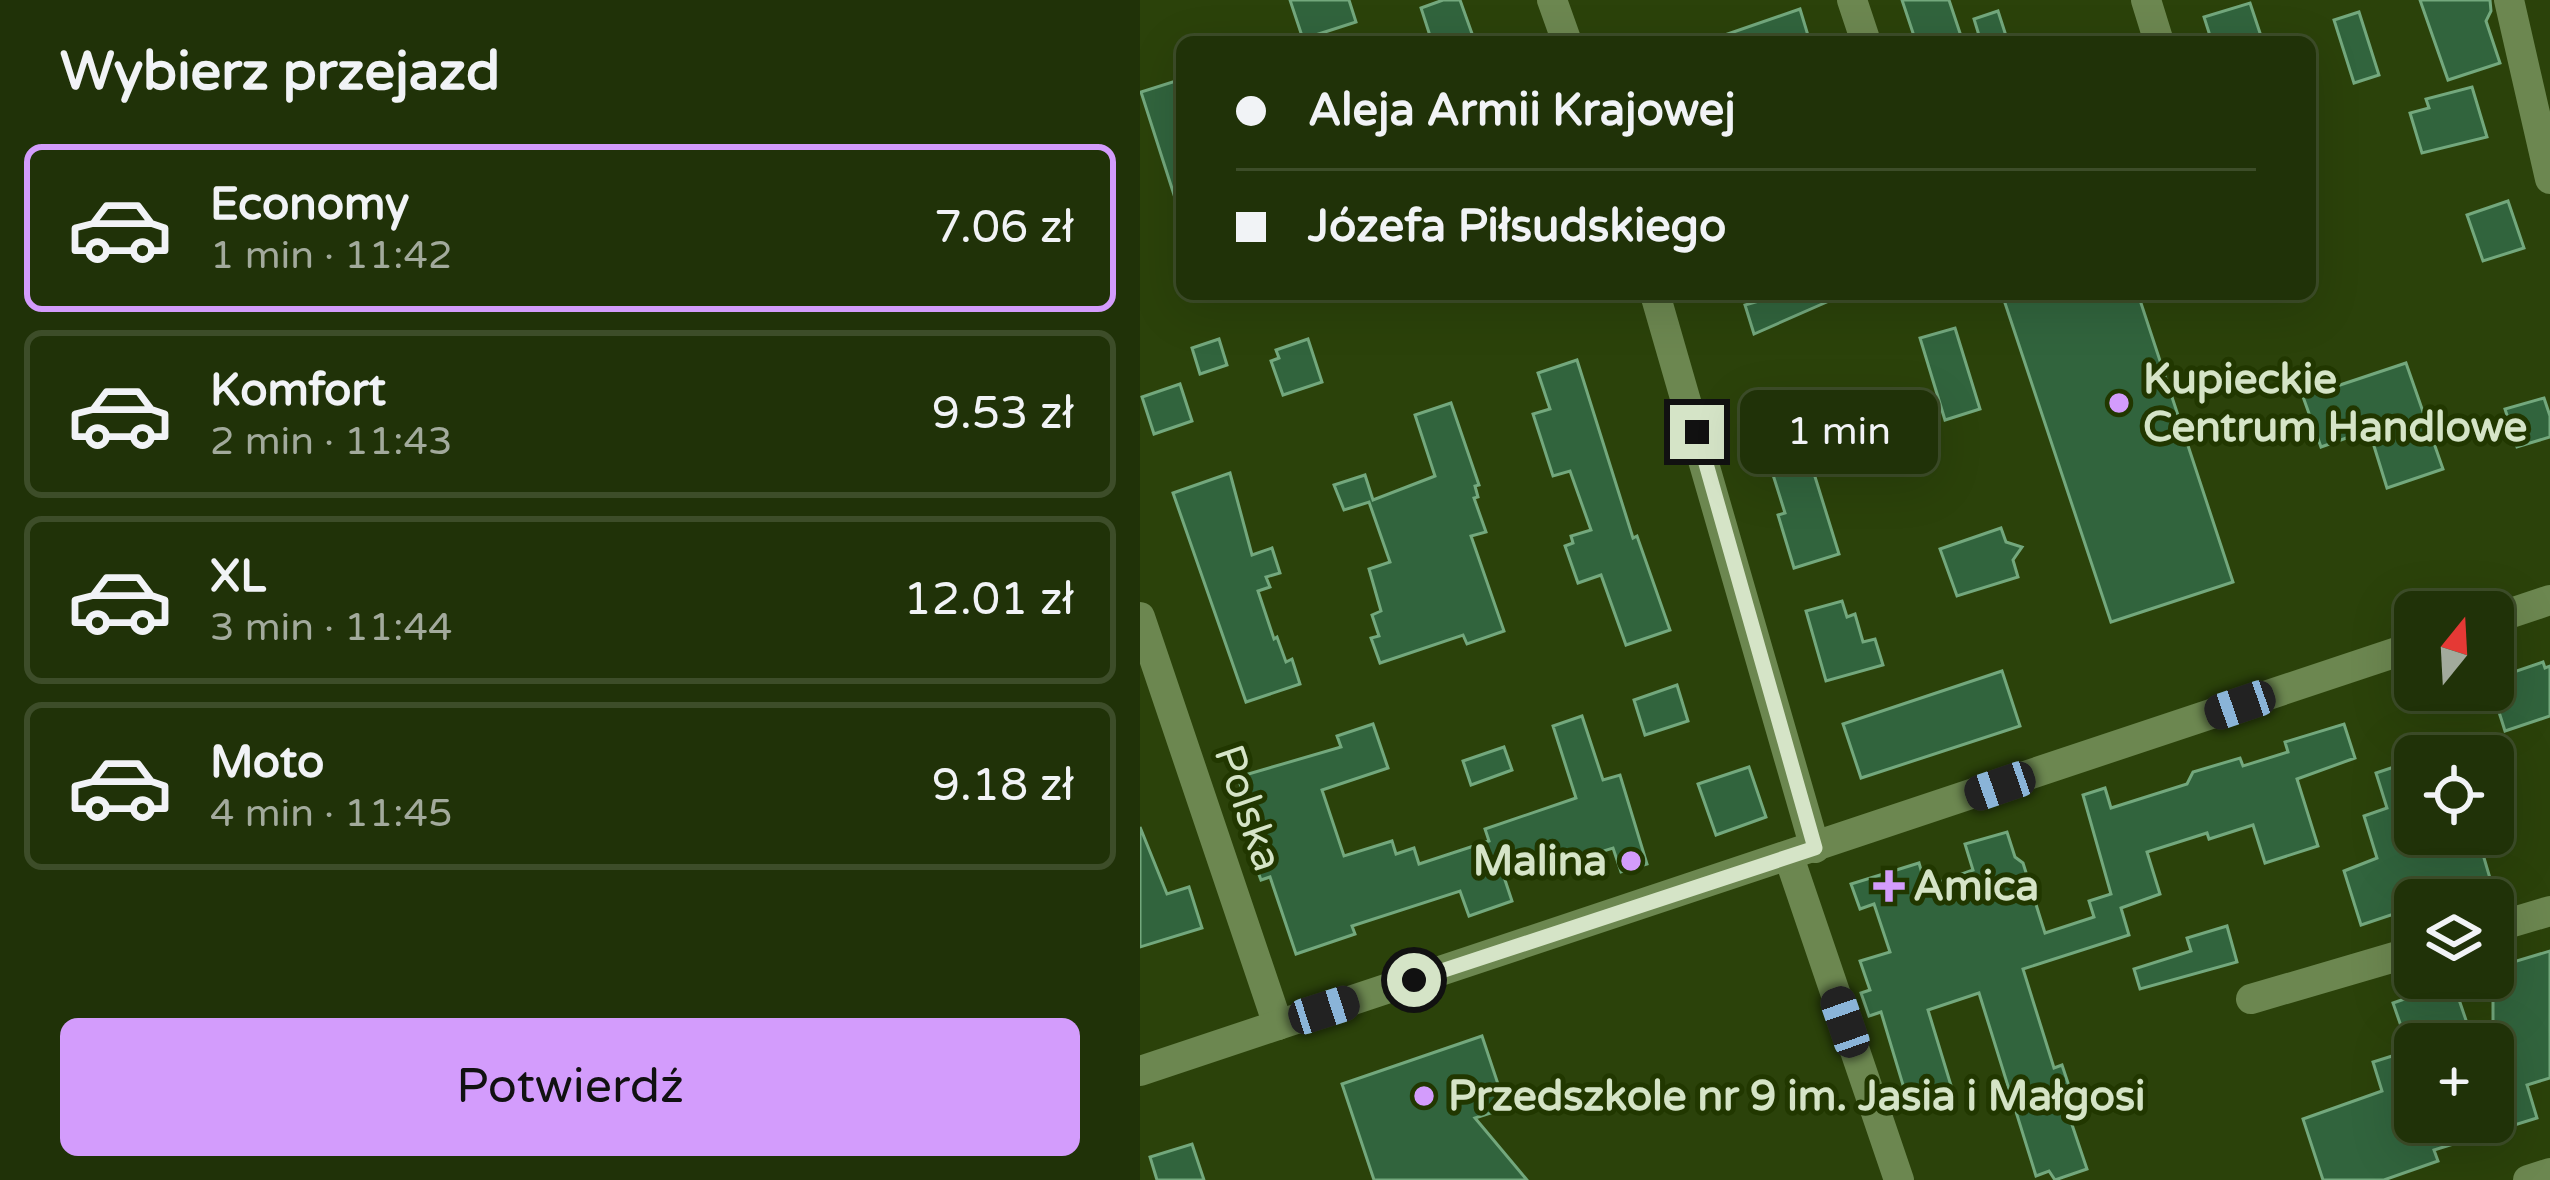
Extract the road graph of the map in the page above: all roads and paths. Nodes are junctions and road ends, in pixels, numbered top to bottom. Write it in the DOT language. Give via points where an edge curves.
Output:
graph roads {
  1 [pos="1552,0"];
  2 [pos="1852,0"];
  3 [pos="2146,0"];
  4 [pos="2509,0"];
  5 [pos="1565,36"];
  6 [pos="1864,36"];
  7 [pos="2157,36"];
  8 [pos="2550,179"];
  9 [pos="1657,300"];
  10 [pos="2550,600"];
  11 [pos="2514,612"];
  12 [pos="1140,617"];
  13 [pos="2394,653"];
  14 [pos="1802,852"];
  15 [pos="2550,911"];
  16 [pos="2514,922"];
  17 [pos="2394,957"];
  18 [pos="2252,999"];
  19 [pos="1278,1025"];
  20 [pos="1140,1071"];
  21 [pos="2550,1173"];
  22 [pos="1899,1180"];
  23 [pos="2528,1180"];
  1 -- 5 [label="street"];
  2 -- 6 [label="street"];
  3 -- 7 [label="street"];
  4 -- 8 [label="street"];
  9 -- 14 [label="street"];
  10 -- 11 [label="street"];
  12 -- 19 [label="street, Polska"];
  13 -- 14 [label="street"];
  14 -- 19 [label="street"];
  14 -- 22 [label="street"];
  15 -- 16 [label="street"];
  17 -- 18 [label="street"];
  19 -- 20 [label="street"];
  21 -- 23 [label="street"];
}
